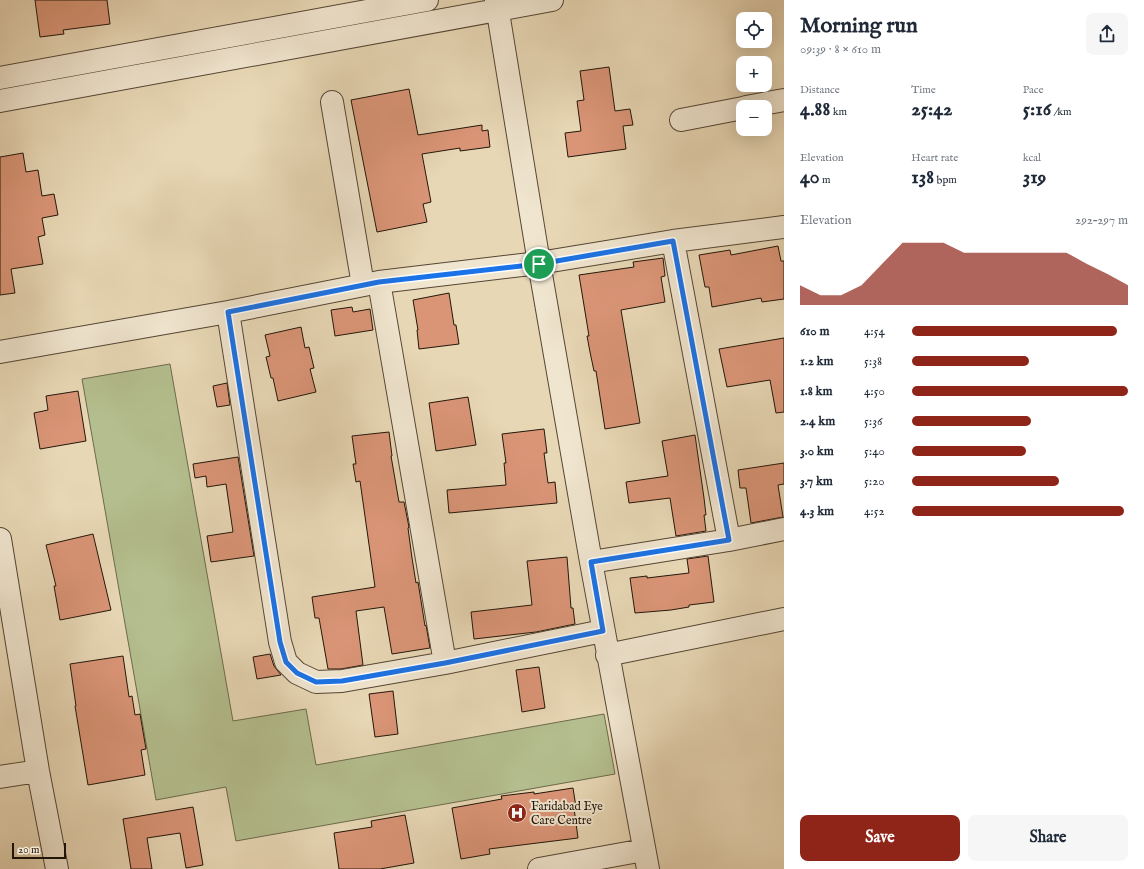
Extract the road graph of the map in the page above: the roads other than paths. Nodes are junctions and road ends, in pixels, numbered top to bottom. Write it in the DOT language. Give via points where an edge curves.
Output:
graph roads {
  1 [pos="427,0"];
  2 [pos="552,0"];
  3 [pos="496,5"];
  4 [pos="217,38"];
  5 [pos="222,60"];
  6 [pos="10,76"];
  7 [pos="23,96"];
  8 [pos="784,100"];
  9 [pos="0,101"];
  10 [pos="332,102"];
  11 [pos="772,102"];
  12 [pos="736,109"];
  13 [pos="681,120"];
  14 [pos="784,227"];
  15 [pos="673,241"];
  16 [pos="539,264"];
  17 [pos="371,284"];
  18 [pos="228,312"];
  19 [pos="0,352"];
  20 [pos="784,529"];
  21 [pos="0,539"];
  22 [pos="729,540"];
  23 [pos="591,562"];
  24 [pos="784,623"];
  25 [pos="603,631"];
  26 [pos="607,655"];
  27 [pos="445,663"];
  28 [pos="38,770"];
  29 [pos="0,777"];
  30 [pos="646,859"];
  31 [pos="57,869"];
  32 [pos="539,869"];
  1 -- 4 [label="street"];
  2 -- 3 [label="street"];
  3 -- 5 [label="street"];
  3 -- 16 [label="street"];
  4 -- 5 [label="street"];
  4 -- 6 [label="street"];
  5 -- 7 [label="street"];
  6 -- 7 [label="street"];
  7 -- 9 [label="street"];
  8 -- 11 [label="street"];
  10 -- 17 [label="street"];
  12 -- 13 [label="street"];
  14 -- 15 [label="street"];
  15 -- 16 [label="street"];
  15 -- 22 [label="street"];
  16 -- 17 [label="street"];
  16 -- 23 [label="street"];
  17 -- 18 [label="street"];
  17 -- 27 [label="street"];
  18 -- 19 [label="street"];
  18 -- 27 [label="street" via="280,642 286,662 297,673 316,682 342,681"];
  20 -- 22 [label="street"];
  21 -- 28 [label="street"];
  22 -- 23 [label="street"];
  23 -- 25 [label="street"];
  24 -- 26 [label="street"];
  25 -- 26 [label="street"];
  25 -- 27 [label="street"];
  26 -- 30 [label="street"];
  28 -- 29 [label="street"];
  28 -- 31 [label="street"];
  30 -- 32 [label="street"];
}
